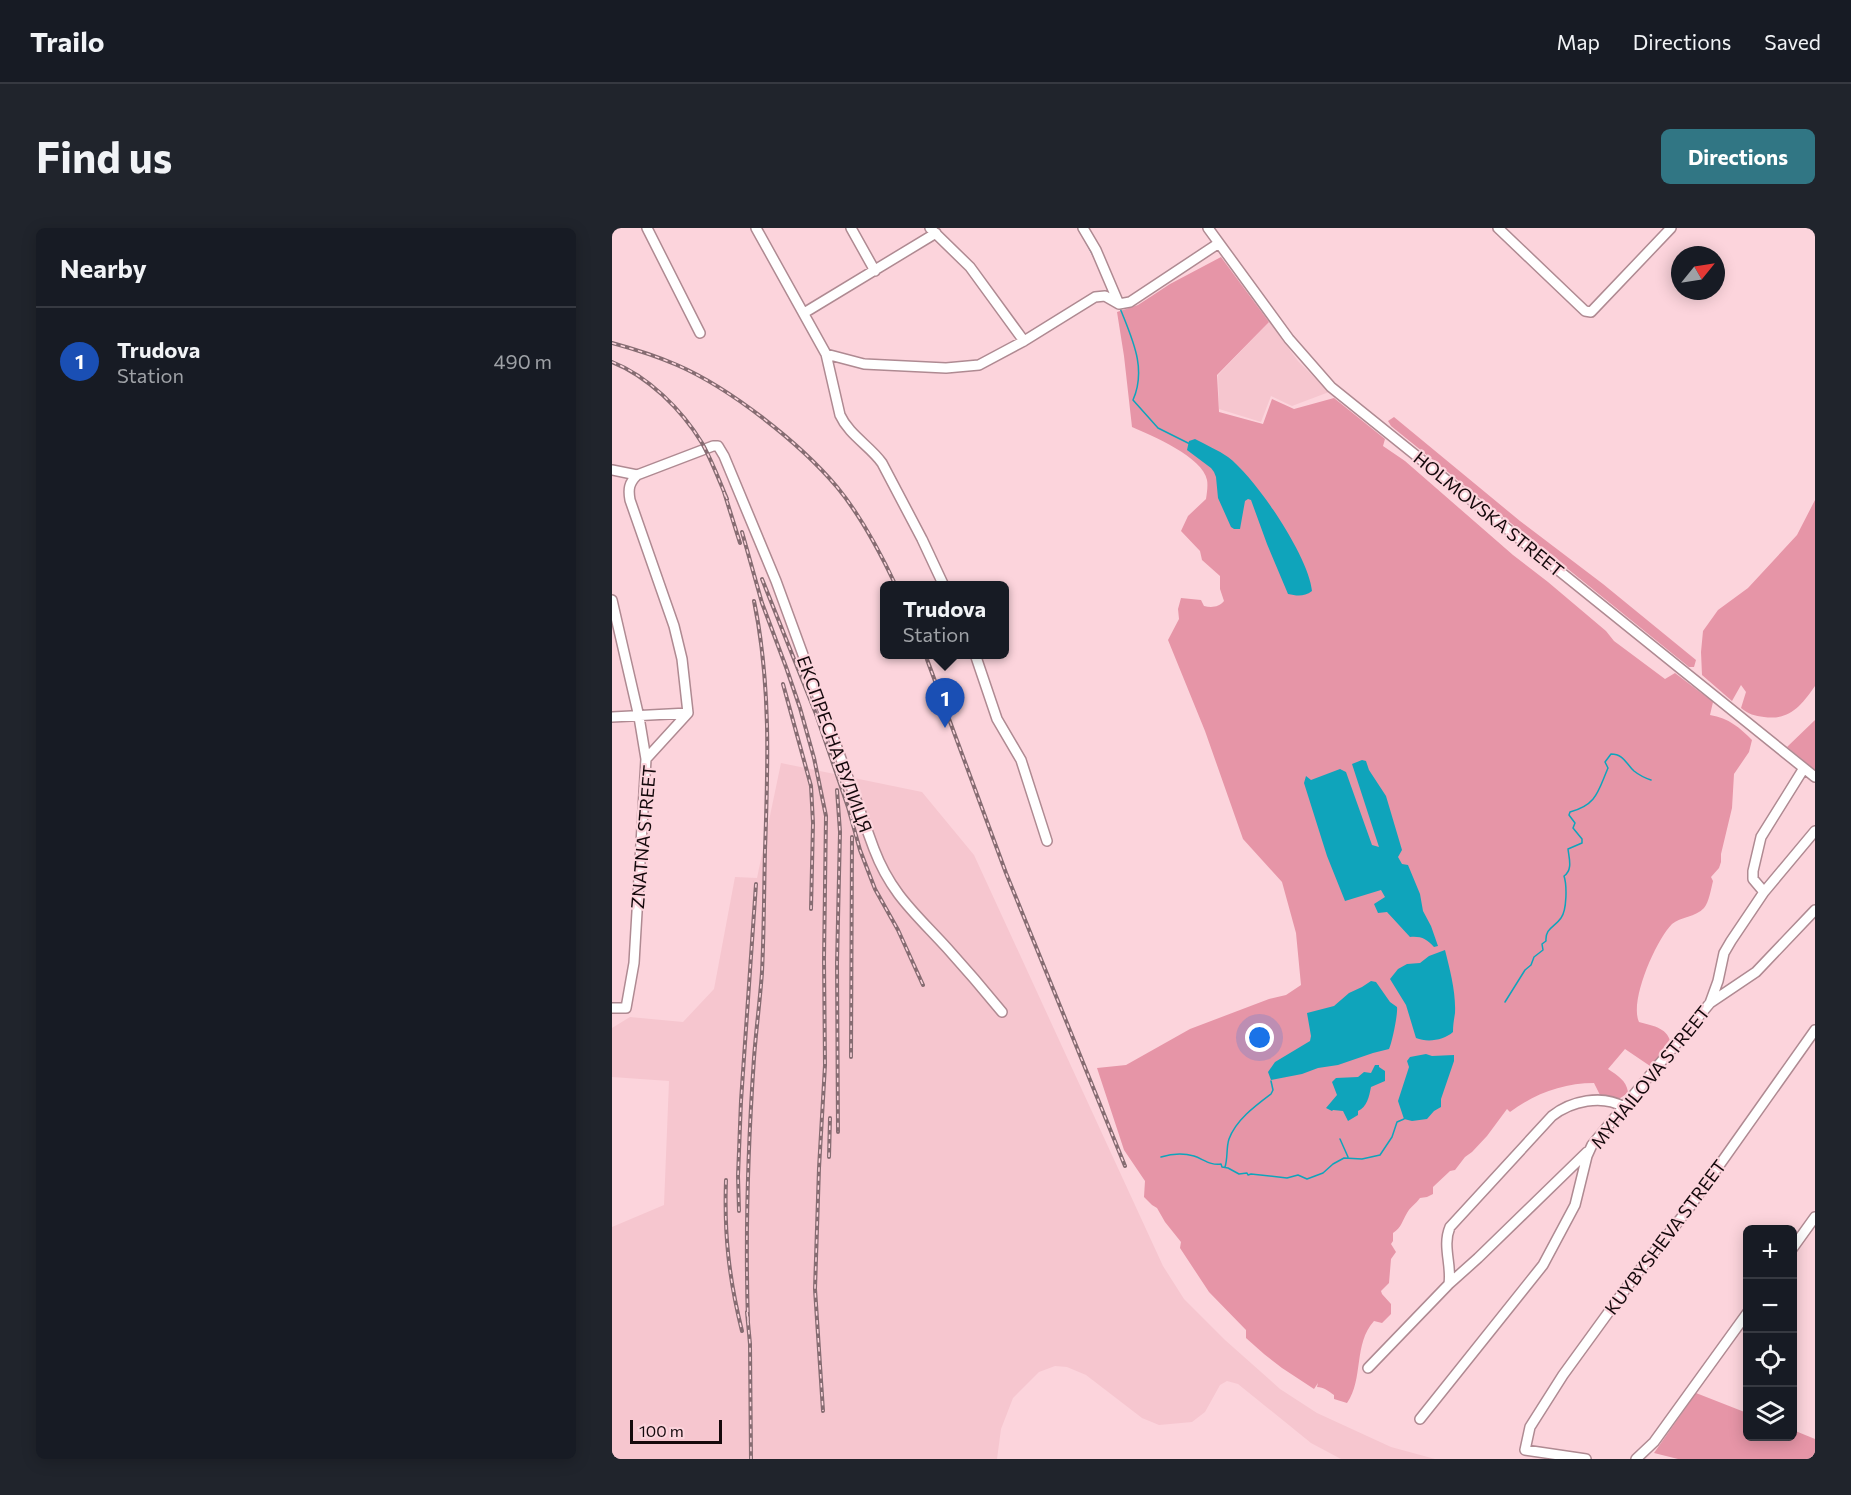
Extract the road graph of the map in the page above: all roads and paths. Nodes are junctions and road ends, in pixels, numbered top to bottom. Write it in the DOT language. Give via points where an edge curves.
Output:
graph roads {
  1 [pos="647,228"];
  2 [pos="756,228"];
  3 [pos="851,228"];
  4 [pos="1083,228"];
  5 [pos="1208,228"];
  6 [pos="1498,228"];
  7 [pos="1671,228"];
  8 [pos="933,231"];
  9 [pos="1219,243"];
  10 [pos="875,271"];
  11 [pos="1119,304"];
  12 [pos="804,313"];
  13 [pos="700,333"];
  14 [pos="1024,342"];
  15 [pos="826,354"];
  16 [pos="612,470"];
  17 [pos="637,475"];
  18 [pos="942,581"];
  19 [pos="612,600"];
  20 [pos="977,659"];
  21 [pos="688,713"];
  22 [pos="612,717"];
  23 [pos="639,717"];
  24 [pos="646,759"];
  25 [pos="1804,768"];
  26 [pos="1815,777"];
  27 [pos="1815,831"];
  28 [pos="1047,841"];
  29 [pos="1764,892"];
  30 [pos="1815,910"];
  31 [pos="1710,1003"];
  32 [pos="612,1008"];
  33 [pos="1002,1012"];
  34 [pos="1815,1030"];
  35 [pos="1624,1107"];
  36 [pos="1588,1150"];
  37 [pos="1815,1217"];
  38 [pos="1797,1242"];
  39 [pos="1449,1284"];
  40 [pos="1743,1319"];
  41 [pos="1368,1368"];
  42 [pos="1420,1419"];
  43 [pos="1586,1459"];
  44 [pos="1636,1459"];
  1 -- 13 [label="street"];
  2 -- 12 [label="street"];
  3 -- 10 [label="street"];
  4 -- 11 [label="street"];
  5 -- 9 [label="street, HOLMOVSKA STREET"];
  6 -- 7 [label="street" via="1585,311 1591,312"];
  8 -- 10 [label="street"];
  8 -- 14 [label="street" via="970,267"];
  9 -- 11 [label="street" via="1130,302"];
  9 -- 25 [label="street, HOLMOVSKA STREET" via="1289,339 1331,387"];
  10 -- 12 [label="street"];
  11 -- 14 [label="street" via="1105,296 1095,297"];
  12 -- 15 [label="street"];
  14 -- 15 [label="street" via="979,365 946,368 864,364"];
  15 -- 18 [label="street" via="844,424 882,463"];
  16 -- 17 [label="street"];
  17 -- 21 [label="street" via="628,489 630,500 674,626"];
  17 -- 33 [label="street, ЕКСПРЕСНА ВУЛИЦЯ" via="718,446 778,587 885,874 905,903"];
  19 -- 23 [label="street"];
  20 -- 28 [label="street" via="997,719 1021,760"];
  21 -- 23 [label="street"];
  21 -- 24 [label="street, ZNATNA STREET"];
  22 -- 23 [label="street"];
  23 -- 24 [label="street"];
  24 -- 32 [label="street, ZNATNA STREET" via="634,963 626,1008"];
  25 -- 26 [label="street, HOLMOVSKA STREET"];
  25 -- 29 [label="street" via="1758,843 1753,879"];
  27 -- 29 [label="street"];
  29 -- 31 [label="street" via="1727,947"];
  30 -- 31 [label="street, MYHAILOVA STREET" via="1756,972"];
  31 -- 35 [label="street, MYHAILOVA STREET"];
  34 -- 43 [label="street, KUYBYSHEVA STREET" via="1689,1208 1563,1375 1530,1427 1526,1450"];
  35 -- 36 [label="street, MYHAILOVA STREET"];
  35 -- 39 [label="street" via="1593,1100 1564,1108 1552,1116 1450,1227 1446,1239"];
  36 -- 39 [label="street"];
  36 -- 42 [label="street, MYHAILOVA STREET" via="1575,1205 1543,1265"];
  37 -- 38 [label="street"];
  39 -- 41 [label="street"];
  40 -- 44 [label="street" via="1654,1442"];
}
